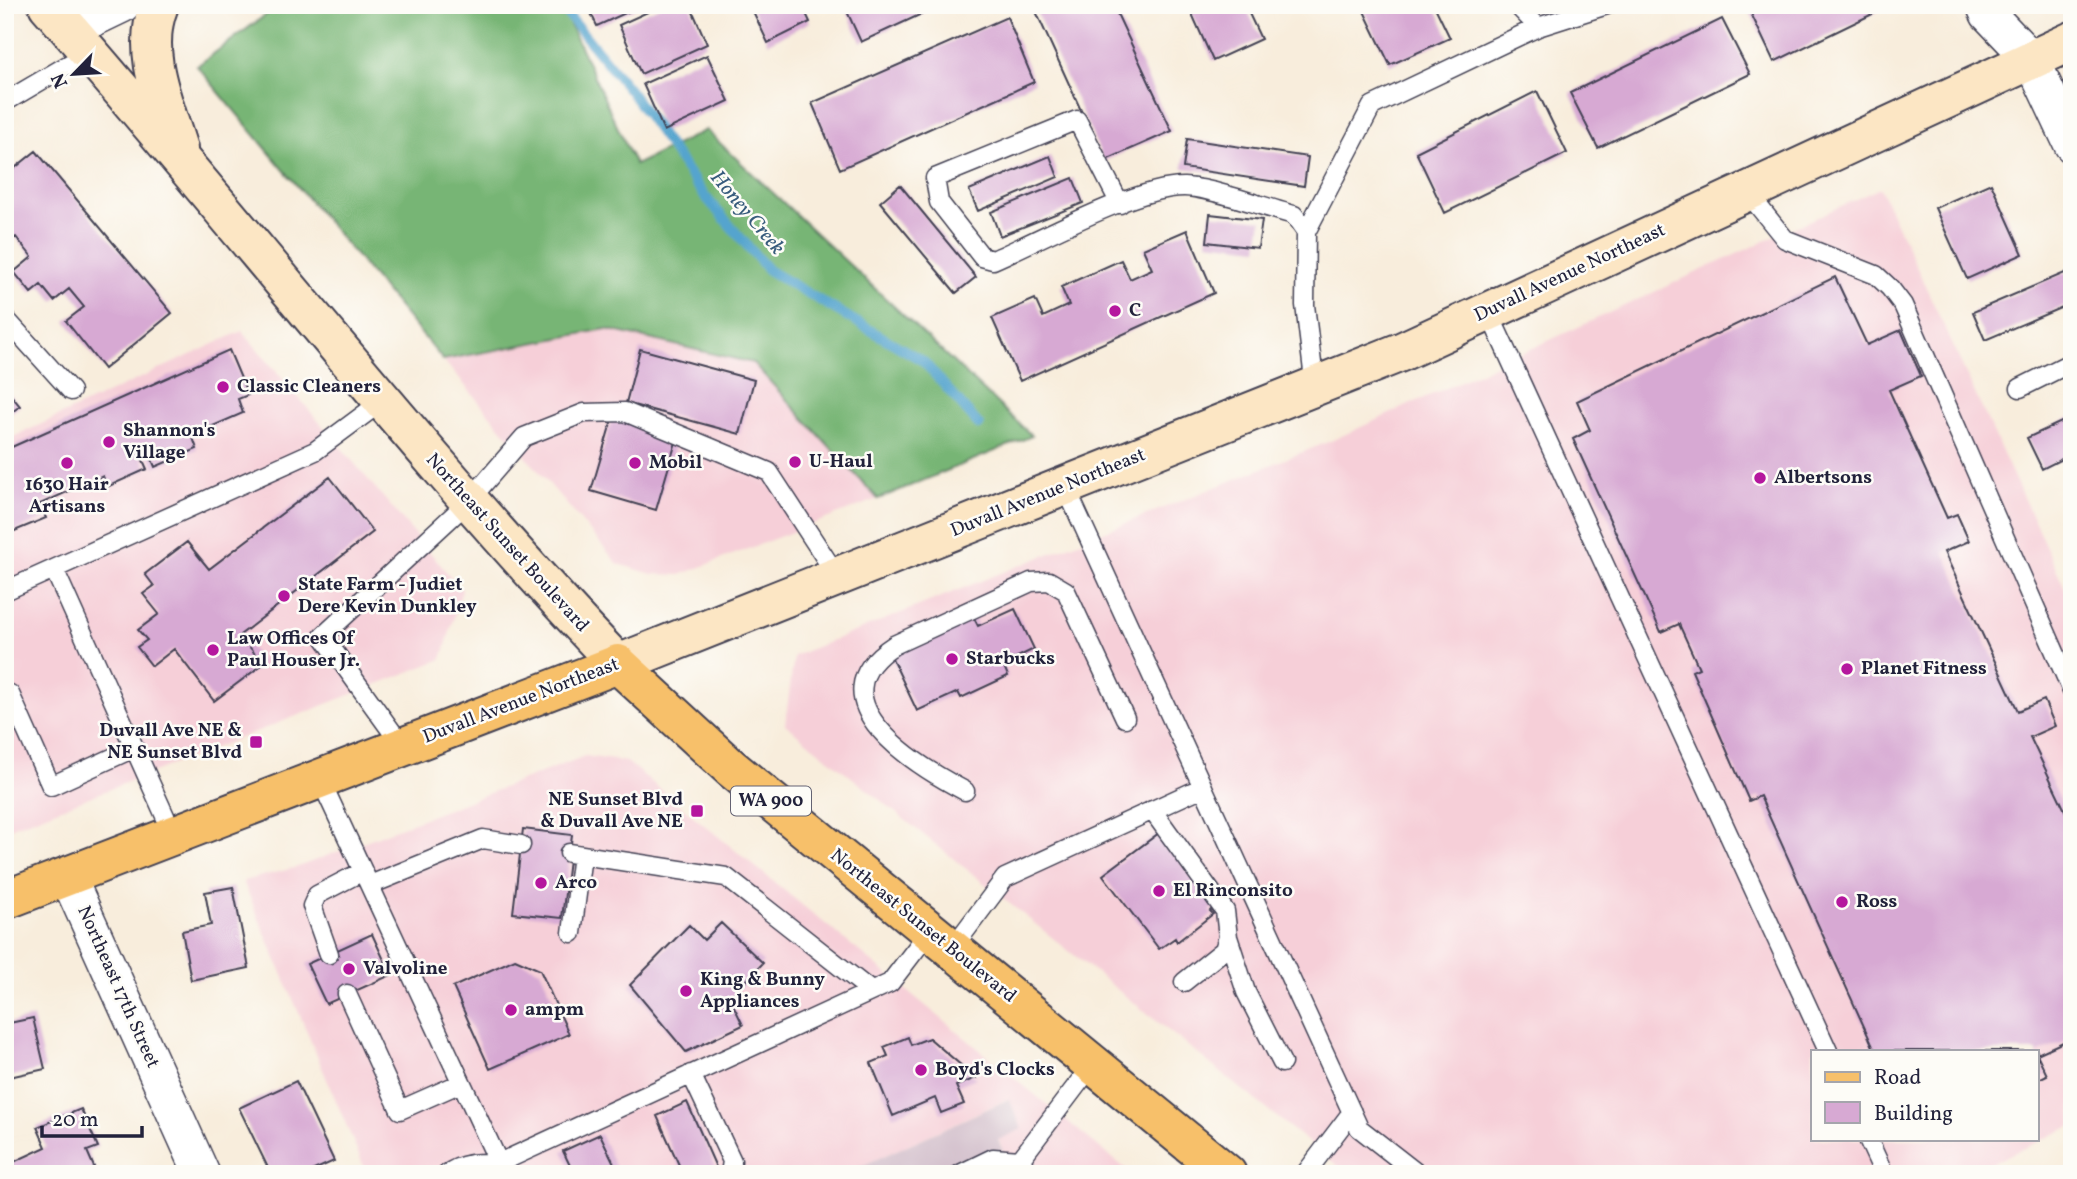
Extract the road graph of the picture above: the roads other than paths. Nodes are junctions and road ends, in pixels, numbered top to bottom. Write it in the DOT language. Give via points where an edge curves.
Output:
graph roads {
  1 [pos="122,5"];
  2 [pos="159,5"];
  3 [pos="1517,5"];
  4 [pos="1608,5"];
  5 [pos="1984,5"];
  6 [pos="1538,27"];
  7 [pos="69,29"];
  8 [pos="2072,41"];
  9 [pos="2032,60"];
  10 [pos="5,102"];
  11 [pos="2072,145"];
  12 [pos="182,164"];
  13 [pos="1747,192"];
  14 [pos="1120,204"];
  15 [pos="1306,232"];
  16 [pos="1488,311"];
  17 [pos="5,318"];
  18 [pos="2072,362"];
  19 [pos="1315,388"];
  20 [pos="2020,388"];
  21 [pos="71,391"];
  22 [pos="381,402"];
  23 [pos="1065,486"];
  24 [pos="468,502"];
  25 [pos="54,569"];
  26 [pos="838,576"];
  27 [pos="5,591"];
  28 [pos="618,663"];
  29 [pos="2072,691"];
  30 [pos="10,694"];
  31 [pos="1125,718"];
  32 [pos="403,747"];
  33 [pos="134,748"];
  34 [pos="320,779"];
  35 [pos="1203,787"];
  36 [pos="965,791"];
  37 [pos="1152,810"];
  38 [pos="174,836"];
  39 [pos="521,845"];
  40 [pos="68,877"];
  41 [pos="366,878"];
  42 [pos="5,900"];
  43 [pos="572,933"];
  44 [pos="1228,937"];
  45 [pos="940,941"];
  46 [pos="329,954"];
  47 [pos="1184,982"];
  48 [pos="871,991"];
  49 [pos="348,994"];
  50 [pos="1828,1050"];
  51 [pos="1282,1063"];
  52 [pos="1093,1065"];
  53 [pos="691,1074"];
  54 [pos="461,1083"];
  55 [pos="1352,1112"];
  56 [pos="1868,1140"];
  57 [pos="499,1163"];
  58 [pos="1025,1167"];
  59 [pos="202,1174"];
  60 [pos="447,1174"];
  61 [pos="730,1174"];
  62 [pos="960,1174"];
  63 [pos="1227,1174"];
  64 [pos="1305,1174"];
  65 [pos="1418,1174"];
  66 [pos="1884,1174"];
  1 -- 7 [label="street"];
  2 -- 12 [label="main road" via="152,25 155,71"];
  3 -- 6 [label="lane"];
  4 -- 6 [label="lane"];
  5 -- 9 [label="street"];
  6 -- 15 [label="lane" via="1372,106"];
  7 -- 10 [label="lane"];
  7 -- 12 [label="main road, Northeast Sunset Boulevard / WA 900"];
  8 -- 9 [label="main road, Duvall Avenue Northeast"];
  9 -- 11 [label="street"];
  9 -- 13 [label="main road, Duvall Avenue Northeast"];
  12 -- 22 [label="main road, Northeast Sunset Boulevard / WA 900"];
  13 -- 16 [label="main road, Duvall Avenue Northeast"];
  13 -- 29 [label="lane" via="1785,239 1876,275 1903,305"];
  14 -- 14 [label="lane" via="993,260 982,257 939,202 935,178 1077,120"];
  14 -- 15 [label="lane" via="1145,193 1186,187 1294,215"];
  15 -- 19 [label="lane" via="1305,305"];
  16 -- 19 [label="main road, Duvall Avenue Northeast"];
  16 -- 50 [label="lane"];
  17 -- 21 [label="lane"];
  18 -- 20 [label="lane"];
  19 -- 23 [label="main road, Duvall Avenue Northeast"];
  22 -- 24 [label="main road, Northeast Sunset Boulevard / WA 900"];
  22 -- 25 [label="lane" via="315,451"];
  23 -- 26 [label="main road, Duvall Avenue Northeast"];
  23 -- 35 [label="lane"];
  24 -- 26 [label="lane" via="524,437 584,413 625,412 769,472"];
  24 -- 28 [label="main road, Northeast Sunset Boulevard / WA 900"];
  24 -- 32 [label="lane" via="323,636"];
  25 -- 27 [label="lane"];
  25 -- 33 [label="lane"];
  26 -- 28 [label="main road, Duvall Avenue Northeast"];
  28 -- 32 [label="main road, Duvall Avenue Northeast"];
  28 -- 45 [label="main road, Northeast Sunset Boulevard / WA 900" via="731,768"];
  30 -- 33 [label="lane" via="51,786"];
  31 -- 36 [label="lane" via="1066,591 1049,581 1031,582 894,645 880,654 864,684 867,709 879,730 922,769"];
  32 -- 34 [label="main road, Duvall Avenue Northeast"];
  33 -- 38 [label="lane"];
  34 -- 38 [label="main road, Duvall Avenue Northeast"];
  34 -- 41 [label="lane"];
  35 -- 37 [label="lane"];
  35 -- 55 [label="lane"];
  37 -- 44 [label="lane" via="1225,911"];
  37 -- 45 [label="lane" via="1005,878"];
  38 -- 40 [label="main road, Duvall Avenue Northeast"];
  39 -- 41 [label="lane" via="483,839"];
  40 -- 42 [label="main road, Duvall Avenue Northeast"];
  40 -- 59 [label="street, Northeast 17th Street"];
  41 -- 46 [label="lane" via="317,895 312,906"];
  41 -- 54 [label="lane"];
  43 -- 48 [label="lane" via="576,854 726,877"];
  44 -- 47 [label="lane" via="1224,950"];
  44 -- 51 [label="lane" via="1246,992"];
  45 -- 48 [label="lane" via="890,983"];
  45 -- 52 [label="main road, Northeast Sunset Boulevard / WA 900"];
  48 -- 53 [label="lane"];
  49 -- 54 [label="lane" via="400,1110"];
  52 -- 58 [label="lane"];
  52 -- 63 [label="main road, Northeast Sunset Boulevard / WA 900"];
  53 -- 57 [label="lane"];
  53 -- 61 [label="lane" via="733,1161"];
  54 -- 57 [label="lane"];
  55 -- 64 [label="lane"];
  55 -- 65 [label="lane" via="1359,1128"];
  56 -- 66 [label="lane"];
  57 -- 60 [label="lane" via="470,1163"];
  58 -- 62 [label="lane" via="993,1158"];
}
